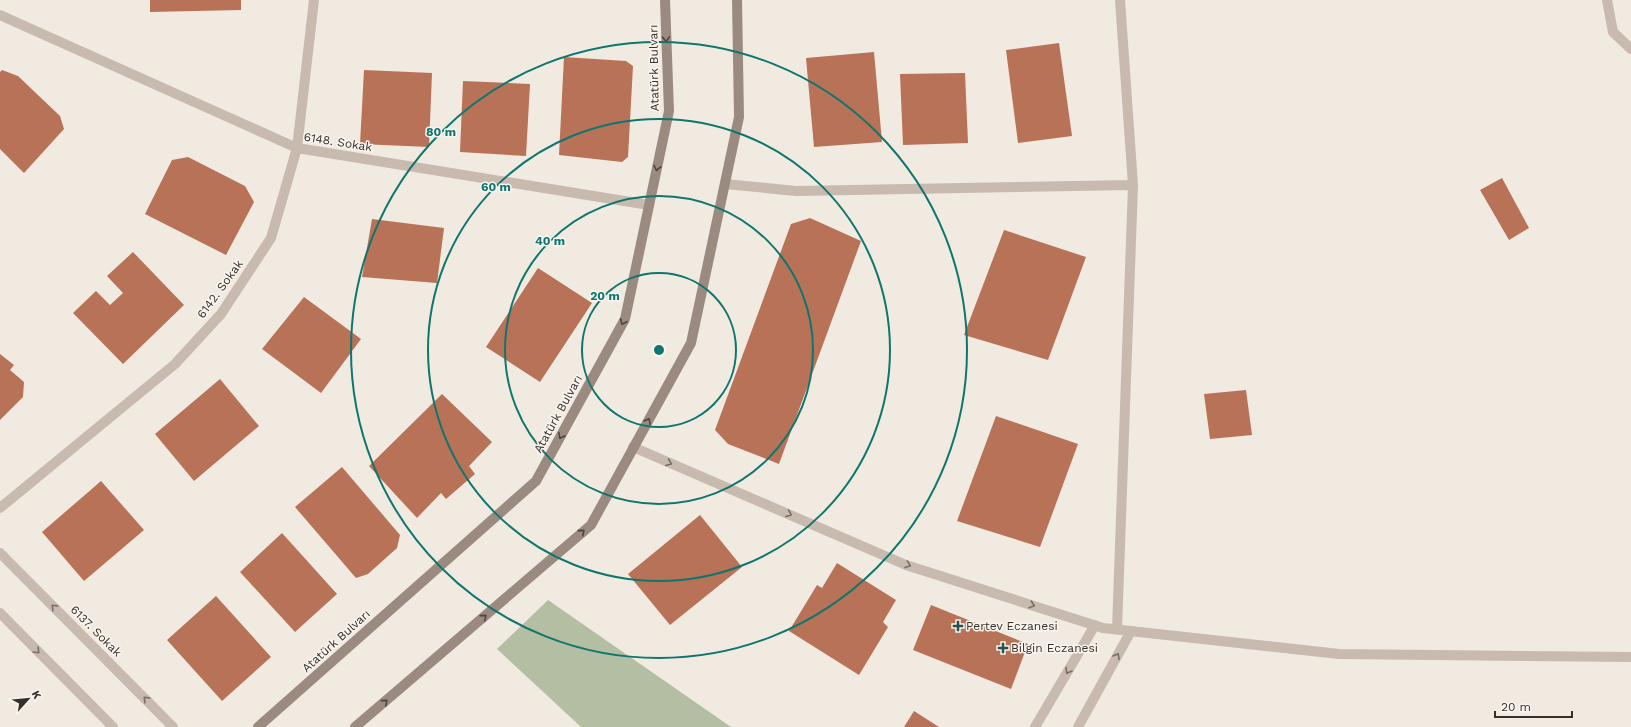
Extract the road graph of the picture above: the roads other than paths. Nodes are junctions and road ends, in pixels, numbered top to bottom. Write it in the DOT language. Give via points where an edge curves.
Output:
graph roads {
  1 [pos="314,0"];
  2 [pos="665,0"];
  3 [pos="737,0"];
  4 [pos="1120,0"];
  5 [pos="1607,0"];
  6 [pos="0,15"];
  7 [pos="1631,49"];
  8 [pos="297,148"];
  9 [pos="725,184"];
  10 [pos="1133,185"];
  11 [pos="649,205"];
  12 [pos="633,447"];
  13 [pos="0,508"];
  14 [pos="0,553"];
  15 [pos="0,613"];
  16 [pos="1095,625"];
  17 [pos="1117,629"];
  18 [pos="1131,631"];
  19 [pos="1631,657"];
  20 [pos="114,727"];
  21 [pos="173,727"];
  22 [pos="258,727"];
  23 [pos="355,727"];
  24 [pos="1035,727"];
  25 [pos="1078,727"];
  1 -- 8 [label="street, 6142. Sokak"];
  2 -- 11 [label="main road, Atatürk Bulvarı, one-way" via="669,111"];
  3 -- 9 [label="main road" via="739,117"];
  4 -- 10 [label="street"];
  5 -- 7 [label="street" via="1613,32"];
  6 -- 8 [label="street, 6148. Sokak"];
  8 -- 11 [label="street, 6148. Sokak"];
  8 -- 13 [label="street, 6142. Sokak" via="271,238 221,314 175,364"];
  9 -- 10 [label="street" via="796,191"];
  12 -- 9 [label="main road, one-way" via="691,343"];
  10 -- 17 [label="street"];
  11 -- 22 [label="main road, Atatürk Bulvarı, one-way" via="625,319 536,481"];
  12 -- 16 [label="street, one-way" via="906,565"];
  23 -- 12 [label="main road, one-way" via="591,525"];
  21 -- 14 [label="street, 6137. Sokak, one-way"];
  15 -- 20 [label="street, one-way"];
  16 -- 17 [label="street"];
  16 -- 24 [label="street, one-way"];
  17 -- 18 [label="street"];
  18 -- 19 [label="street" via="1339,654"];
  25 -- 18 [label="street, one-way"];
}
